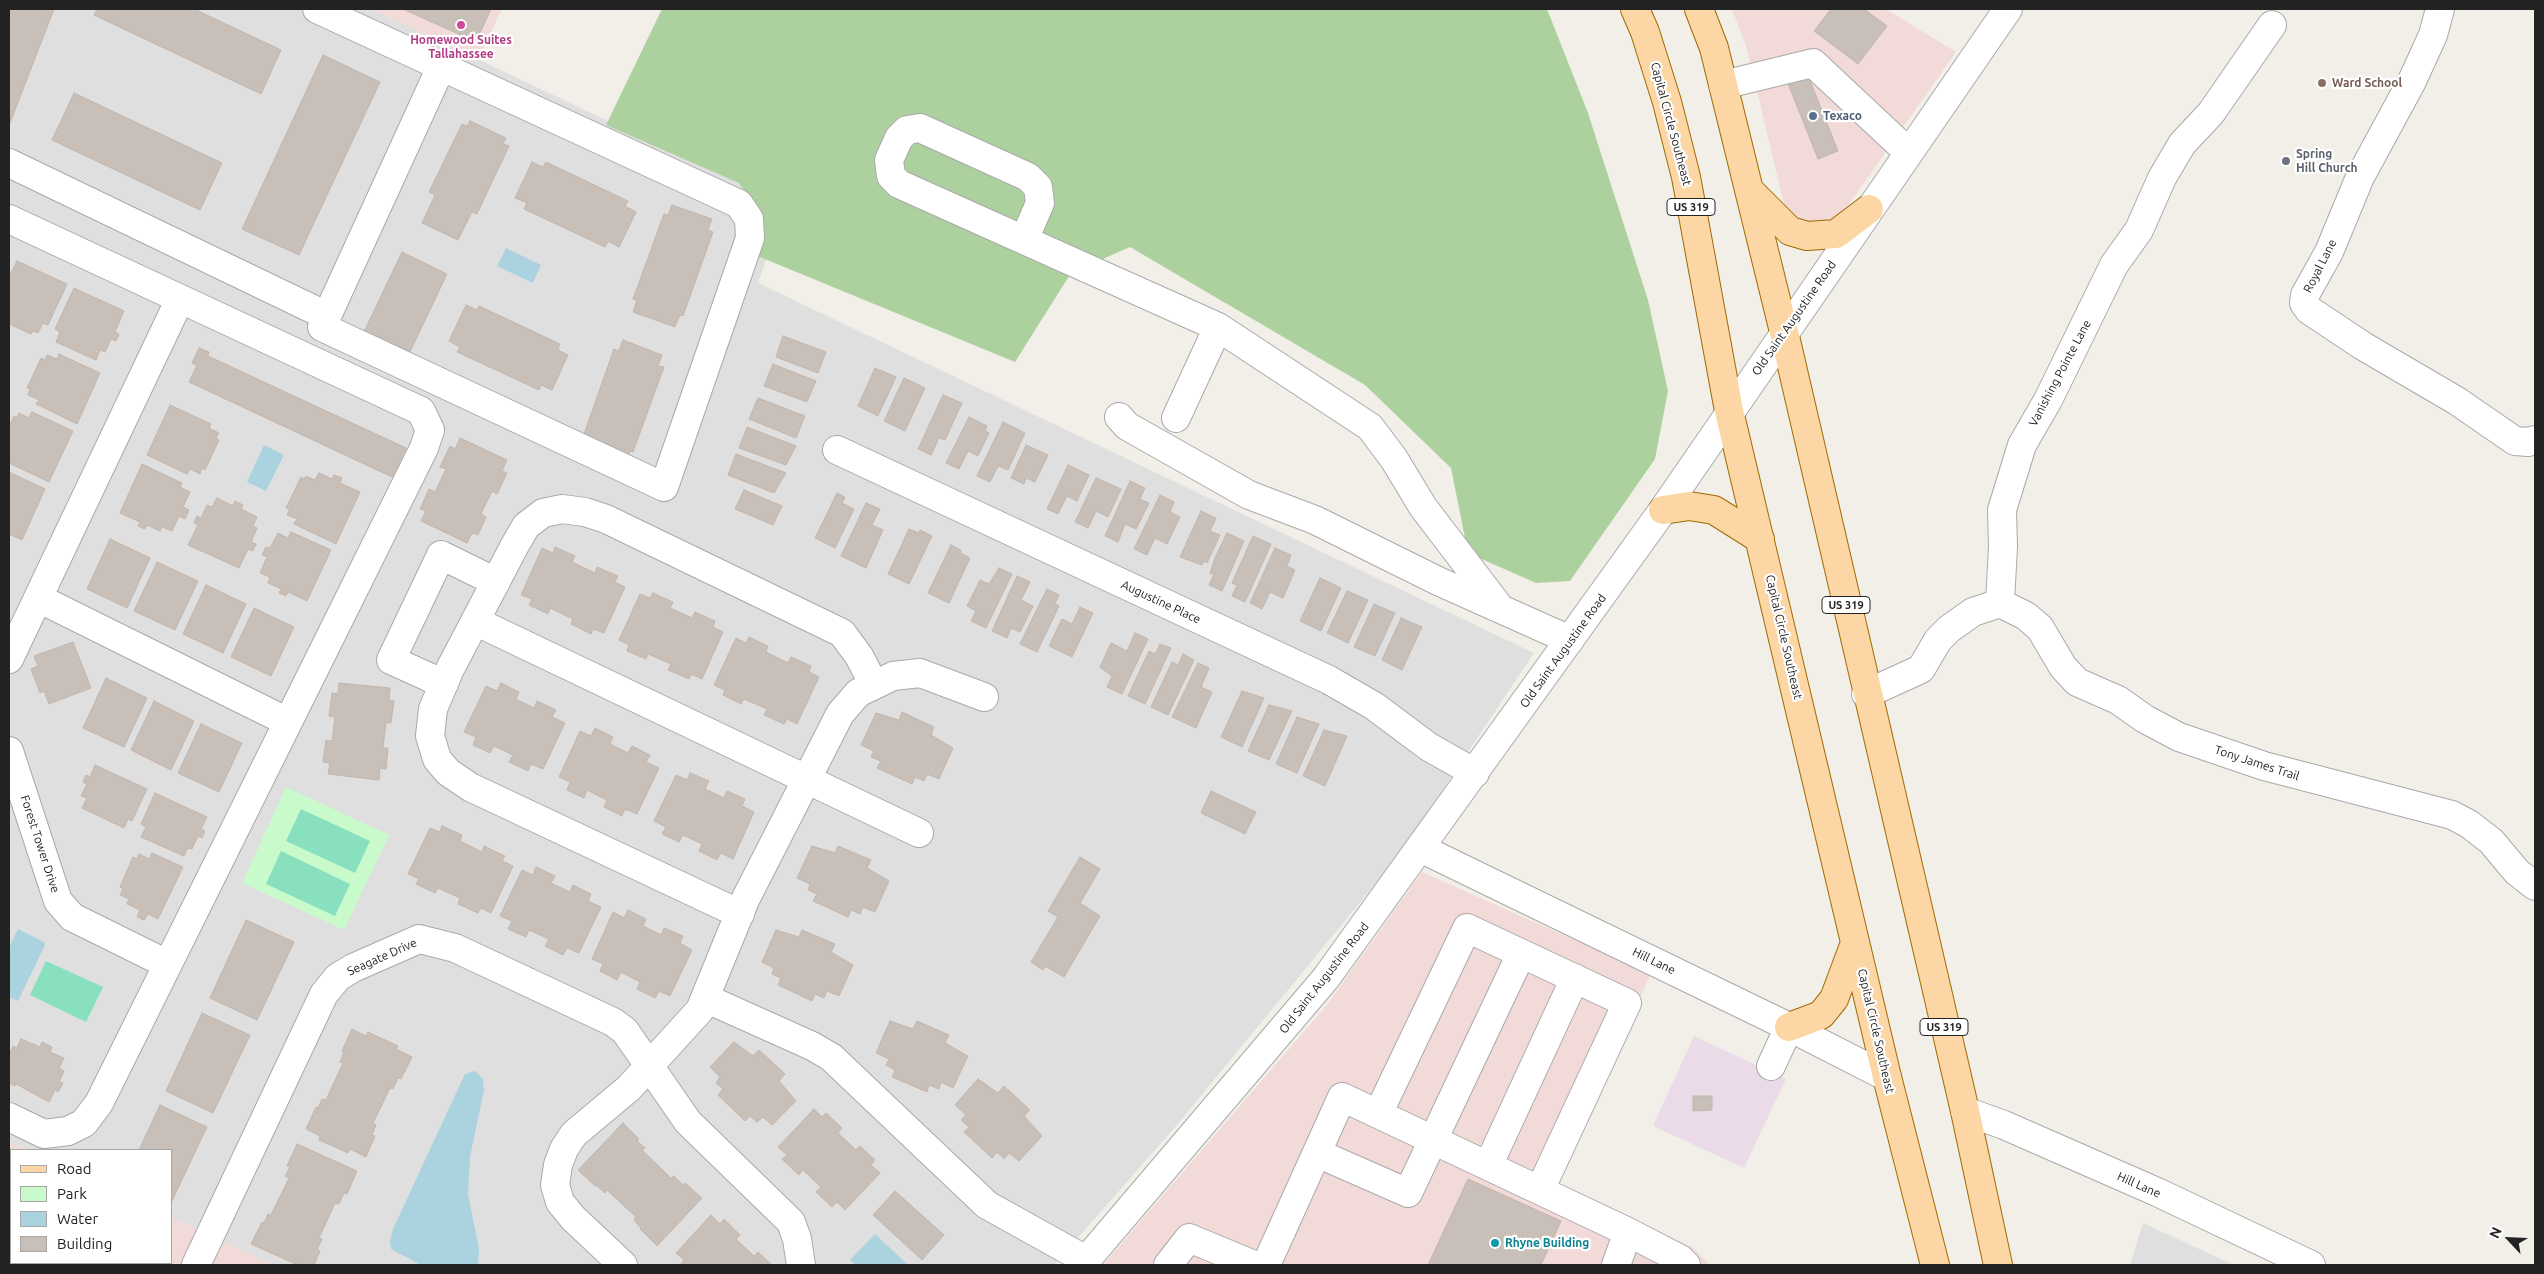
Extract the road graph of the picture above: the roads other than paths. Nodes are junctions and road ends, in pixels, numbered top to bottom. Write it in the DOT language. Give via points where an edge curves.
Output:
graph roads {
  1 [pos="317,9"];
  2 [pos="1636,9"];
  3 [pos="1699,9"];
  4 [pos="2008,9"];
  5 [pos="2440,9"];
  6 [pos="2272,25"];
  7 [pos="442,66"];
  8 [pos="1723,85"];
  9 [pos="1908,152"];
  10 [pos="9,163"];
  11 [pos="1749,190"];
  12 [pos="1869,209"];
  13 [pos="9,220"];
  14 [pos="1024,240"];
  15 [pos="180,299"];
  16 [pos="327,316"];
  17 [pos="1218,327"];
  18 [pos="1784,332"];
  19 [pos="1730,410"];
  20 [pos="1119,416"];
  21 [pos="1176,418"];
  22 [pos="2535,440"];
  23 [pos="837,450"];
  24 [pos="1663,510"];
  25 [pos="1760,539"];
  26 [pos="496,582"];
  27 [pos="38,598"];
  28 [pos="2000,603"];
  29 [pos="1500,608"];
  30 [pos="475,621"];
  31 [pos="1570,640"];
  32 [pos="9,659"];
  33 [pos="444,684"];
  34 [pos="874,685"];
  35 [pos="1866,694"];
  36 [pos="984,697"];
  37 [pos="288,722"];
  38 [pos="9,751"];
  39 [pos="1475,773"];
  40 [pos="807,779"];
  41 [pos="919,833"];
  42 [pos="1420,848"];
  43 [pos="2535,886"];
  44 [pos="740,914"];
  45 [pos="1855,944"];
  46 [pos="1522,954"];
  47 [pos="167,964"];
  48 [pos="1575,978"];
  49 [pos="705,998"];
  50 [pos="1789,1026"];
  51 [pos="1771,1066"];
  52 [pos="649,1067"];
  53 [pos="1887,1077"];
  54 [pos="1964,1111"];
  55 [pos="1378,1114"];
  56 [pos="9,1117"];
  57 [pos="1433,1140"];
  58 [pos="1317,1153"];
  59 [pos="1488,1166"];
  60 [pos="1540,1190"];
  61 [pos="1628,1232"];
  62 [pos="1084,1263"];
  63 [pos="196,1265"];
  64 [pos="623,1265"];
  65 [pos="801,1265"];
  66 [pos="1168,1265"];
  67 [pos="1254,1265"];
  68 [pos="1266,1265"];
  69 [pos="1616,1265"];
  70 [pos="1686,1265"];
  71 [pos="1935,1265"];
  72 [pos="1998,1265"];
  73 [pos="2311,1265"];
  1 -- 7 [label="street"];
  2 -- 19 [label="main road, Capital Circle Southeast / US 319" via="1668,102 1686,177"];
  3 -- 8 [label="main road, US 319" via="1714,48"];
  4 -- 9 [label="street, Old Saint Augustine Road"];
  5 -- 22 [label="street, Royal Lane" via="2419,66 2360,177 2304,303 2309,310 2362,346 2457,401 2515,441"];
  6 -- 28 [label="street, Vanishing Pointe Lane" via="2211,113 2182,144 2162,178 2139,230 2114,265 2048,400 2022,445 2002,510"];
  7 -- 16 [label="street"];
  7 -- 16 [label="street" via="738,204 749,219 750,238 744,262 664,487 322,327"];
  8 -- 9 [label="street" via="1813,63"];
  8 -- 11 [label="main road, US 319"];
  9 -- 12 [label="street, Old Saint Augustine Road"];
  10 -- 16 [label="street"];
  11 -- 12 [label="main road" via="1790,231 1807,236 1836,234"];
  11 -- 18 [label="main road, US 319"];
  12 -- 18 [label="street, Old Saint Augustine Road"];
  13 -- 15 [label="street"];
  14 -- 14 [label="street" via="899,184 891,176 889,160 899,138 906,130 920,128 1028,177 1038,187 1040,203"];
  14 -- 17 [label="street"];
  15 -- 27 [label="street"];
  15 -- 37 [label="street" via="421,411 430,430"];
  17 -- 21 [label="street"];
  17 -- 29 [label="street" via="1370,427 1423,507"];
  18 -- 19 [label="street, Old Saint Augustine Road"];
  18 -- 35 [label="main road, US 319"];
  19 -- 24 [label="street, Old Saint Augustine Road"];
  19 -- 25 [label="main road, Capital Circle Southeast / US 319"];
  20 -- 29 [label="street" via="1127,426 1249,495 1315,520"];
  23 -- 39 [label="street, Augustine Place" via="1329,680 1374,706 1429,747"];
  24 -- 25 [label="main road" via="1689,506 1714,510"];
  24 -- 31 [label="street, Old Saint Augustine Road"];
  25 -- 45 [label="main road, Capital Circle Southeast / US 319"];
  26 -- 30 [label="street"];
  26 -- 33 [label="street" via="441,554 391,660"];
  26 -- 34 [label="street" via="526,526 542,513 562,509 585,512 606,519 842,633"];
  27 -- 32 [label="street"];
  27 -- 37 [label="street"];
  28 -- 35 [label="street" via="1973,612 1949,629 1938,640 1921,670"];
  28 -- 43 [label="street, Tony James Trail" via="2026,616 2040,628 2063,667 2077,682 2118,700 2170,733 2295,776 2452,816 2469,824 2491,842 2517,872"];
  29 -- 31 [label="street"];
  30 -- 33 [label="street"];
  30 -- 40 [label="street"];
  31 -- 39 [label="street, Old Saint Augustine Road"];
  33 -- 44 [label="street" via="434,709 430,736 437,759 448,772 470,787"];
  34 -- 36 [label="street" via="892,676 920,674"];
  34 -- 40 [label="street" via="858,693 840,714"];
  35 -- 54 [label="main road, US 319"];
  37 -- 47 [label="street"];
  38 -- 47 [label="street, Forest Tower Drive" via="58,901 72,917"];
  39 -- 42 [label="street, Old Saint Augustine Road"];
  40 -- 41 [label="street"];
  40 -- 44 [label="street"];
  42 -- 50 [label="street, Hill Lane"];
  42 -- 62 [label="street, Old Saint Augustine Road" via="1326,978"];
  44 -- 49 [label="street"];
  45 -- 50 [label="main road" via="1834,999 1821,1015"];
  45 -- 53 [label="main road, Capital Circle Southeast / US 319"];
  46 -- 48 [label="street"];
  46 -- 55 [label="street" via="1466,928"];
  46 -- 57 [label="street"];
  47 -- 56 [label="street" via="99,1103 84,1123 68,1131 44,1134"];
  48 -- 59 [label="street"];
  48 -- 60 [label="street" via="1627,1003"];
  49 -- 52 [label="street" via="700,1010"];
  49 -- 62 [label="street" via="831,1057 987,1205"];
  50 -- 51 [label="street"];
  50 -- 53 [label="street, Hill Lane"];
  52 -- 63 [label="street, Seagate Drive" via="625,1031 613,1022 455,948 419,939 353,968 338,977 324,994"];
  52 -- 64 [label="street" via="574,1134 558,1165 556,1185 560,1202"];
  52 -- 65 [label="street, Seagate Drive" via="688,1122 791,1222"];
  53 -- 71 [label="main road, Capital Circle Southeast / US 319"];
  54 -- 72 [label="main road, US 319"];
  54 -- 73 [label="street, Hill Lane" via="2004,1125 2157,1192"];
  55 -- 57 [label="street"];
  55 -- 58 [label="street" via="1342,1097"];
  57 -- 58 [label="street" via="1408,1194"];
  57 -- 59 [label="street"];
  58 -- 68 [label="street"];
  59 -- 60 [label="street"];
  60 -- 61 [label="street"];
  61 -- 69 [label="street"];
  61 -- 70 [label="street"];
  66 -- 67 [label="street" via="1189,1238"];
}
